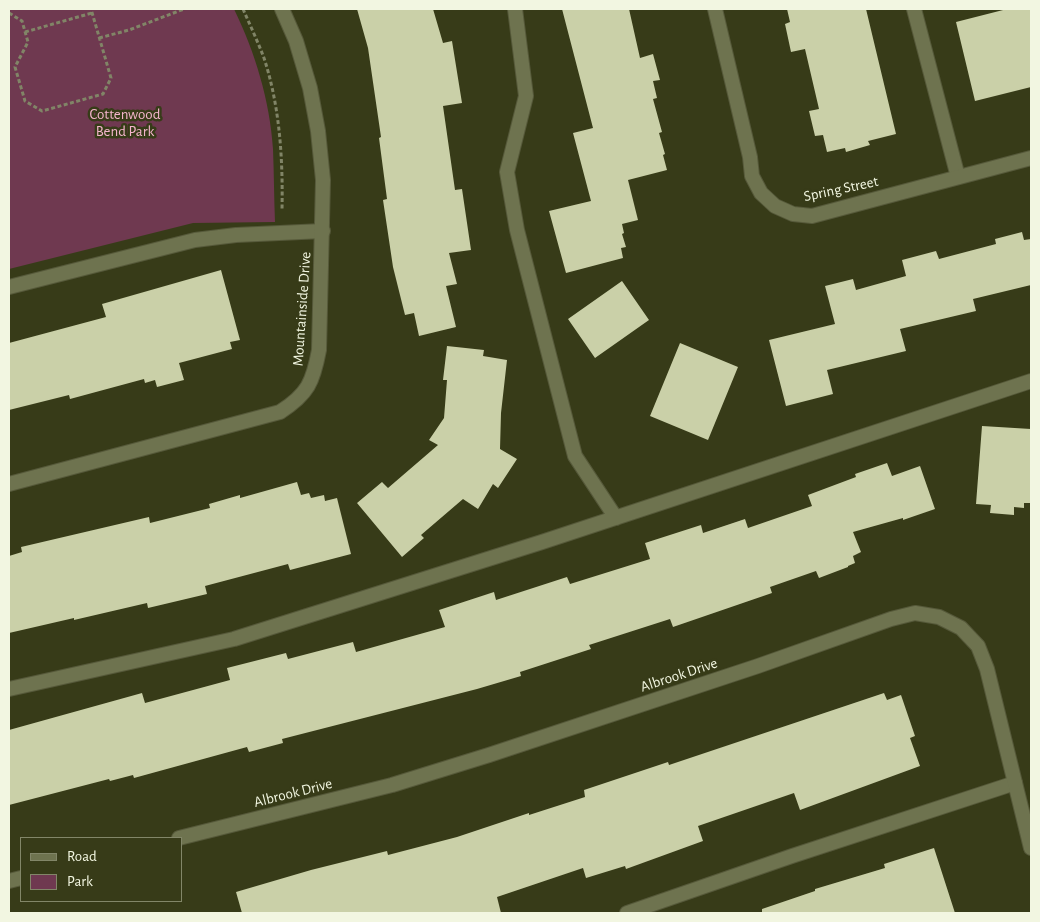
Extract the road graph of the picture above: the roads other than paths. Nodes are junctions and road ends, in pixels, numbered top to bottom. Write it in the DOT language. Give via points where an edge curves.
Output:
graph roads {
  1 [pos="282,9"];
  2 [pos="515,9"];
  3 [pos="714,9"];
  4 [pos="914,9"];
  5 [pos="1031,158"];
  6 [pos="958,177"];
  7 [pos="323,231"];
  8 [pos="9,287"];
  9 [pos="1031,381"];
  10 [pos="9,484"];
  11 [pos="616,518"];
  12 [pos="9,689"];
  13 [pos="1015,783"];
  14 [pos="182,837"];
  15 [pos="1031,848"];
  16 [pos="627,913"];
  1 -- 7 [label="street, Mountainside Drive" via="296,41 310,88 324,180"];
  2 -- 11 [label="street" via="526,96 507,172 517,230 575,456"];
  3 -- 6 [label="street, Spring Street" via="752,176 761,193 775,206 792,214 812,216"];
  4 -- 6 [label="street"];
  5 -- 6 [label="street, Spring Street"];
  7 -- 8 [label="street" via="195,240"];
  7 -- 10 [label="street, Mountainside Drive" via="319,350 309,385 294,403 264,417"];
  9 -- 11 [label="street"];
  11 -- 12 [label="street" via="234,639"];
  13 -- 14 [label="street, Albrook Drive" via="987,669 978,646 961,628 939,617 915,614 891,619 489,756 392,785"];
  13 -- 15 [label="street, Albrook Drive"];
  13 -- 16 [label="street"];
}
